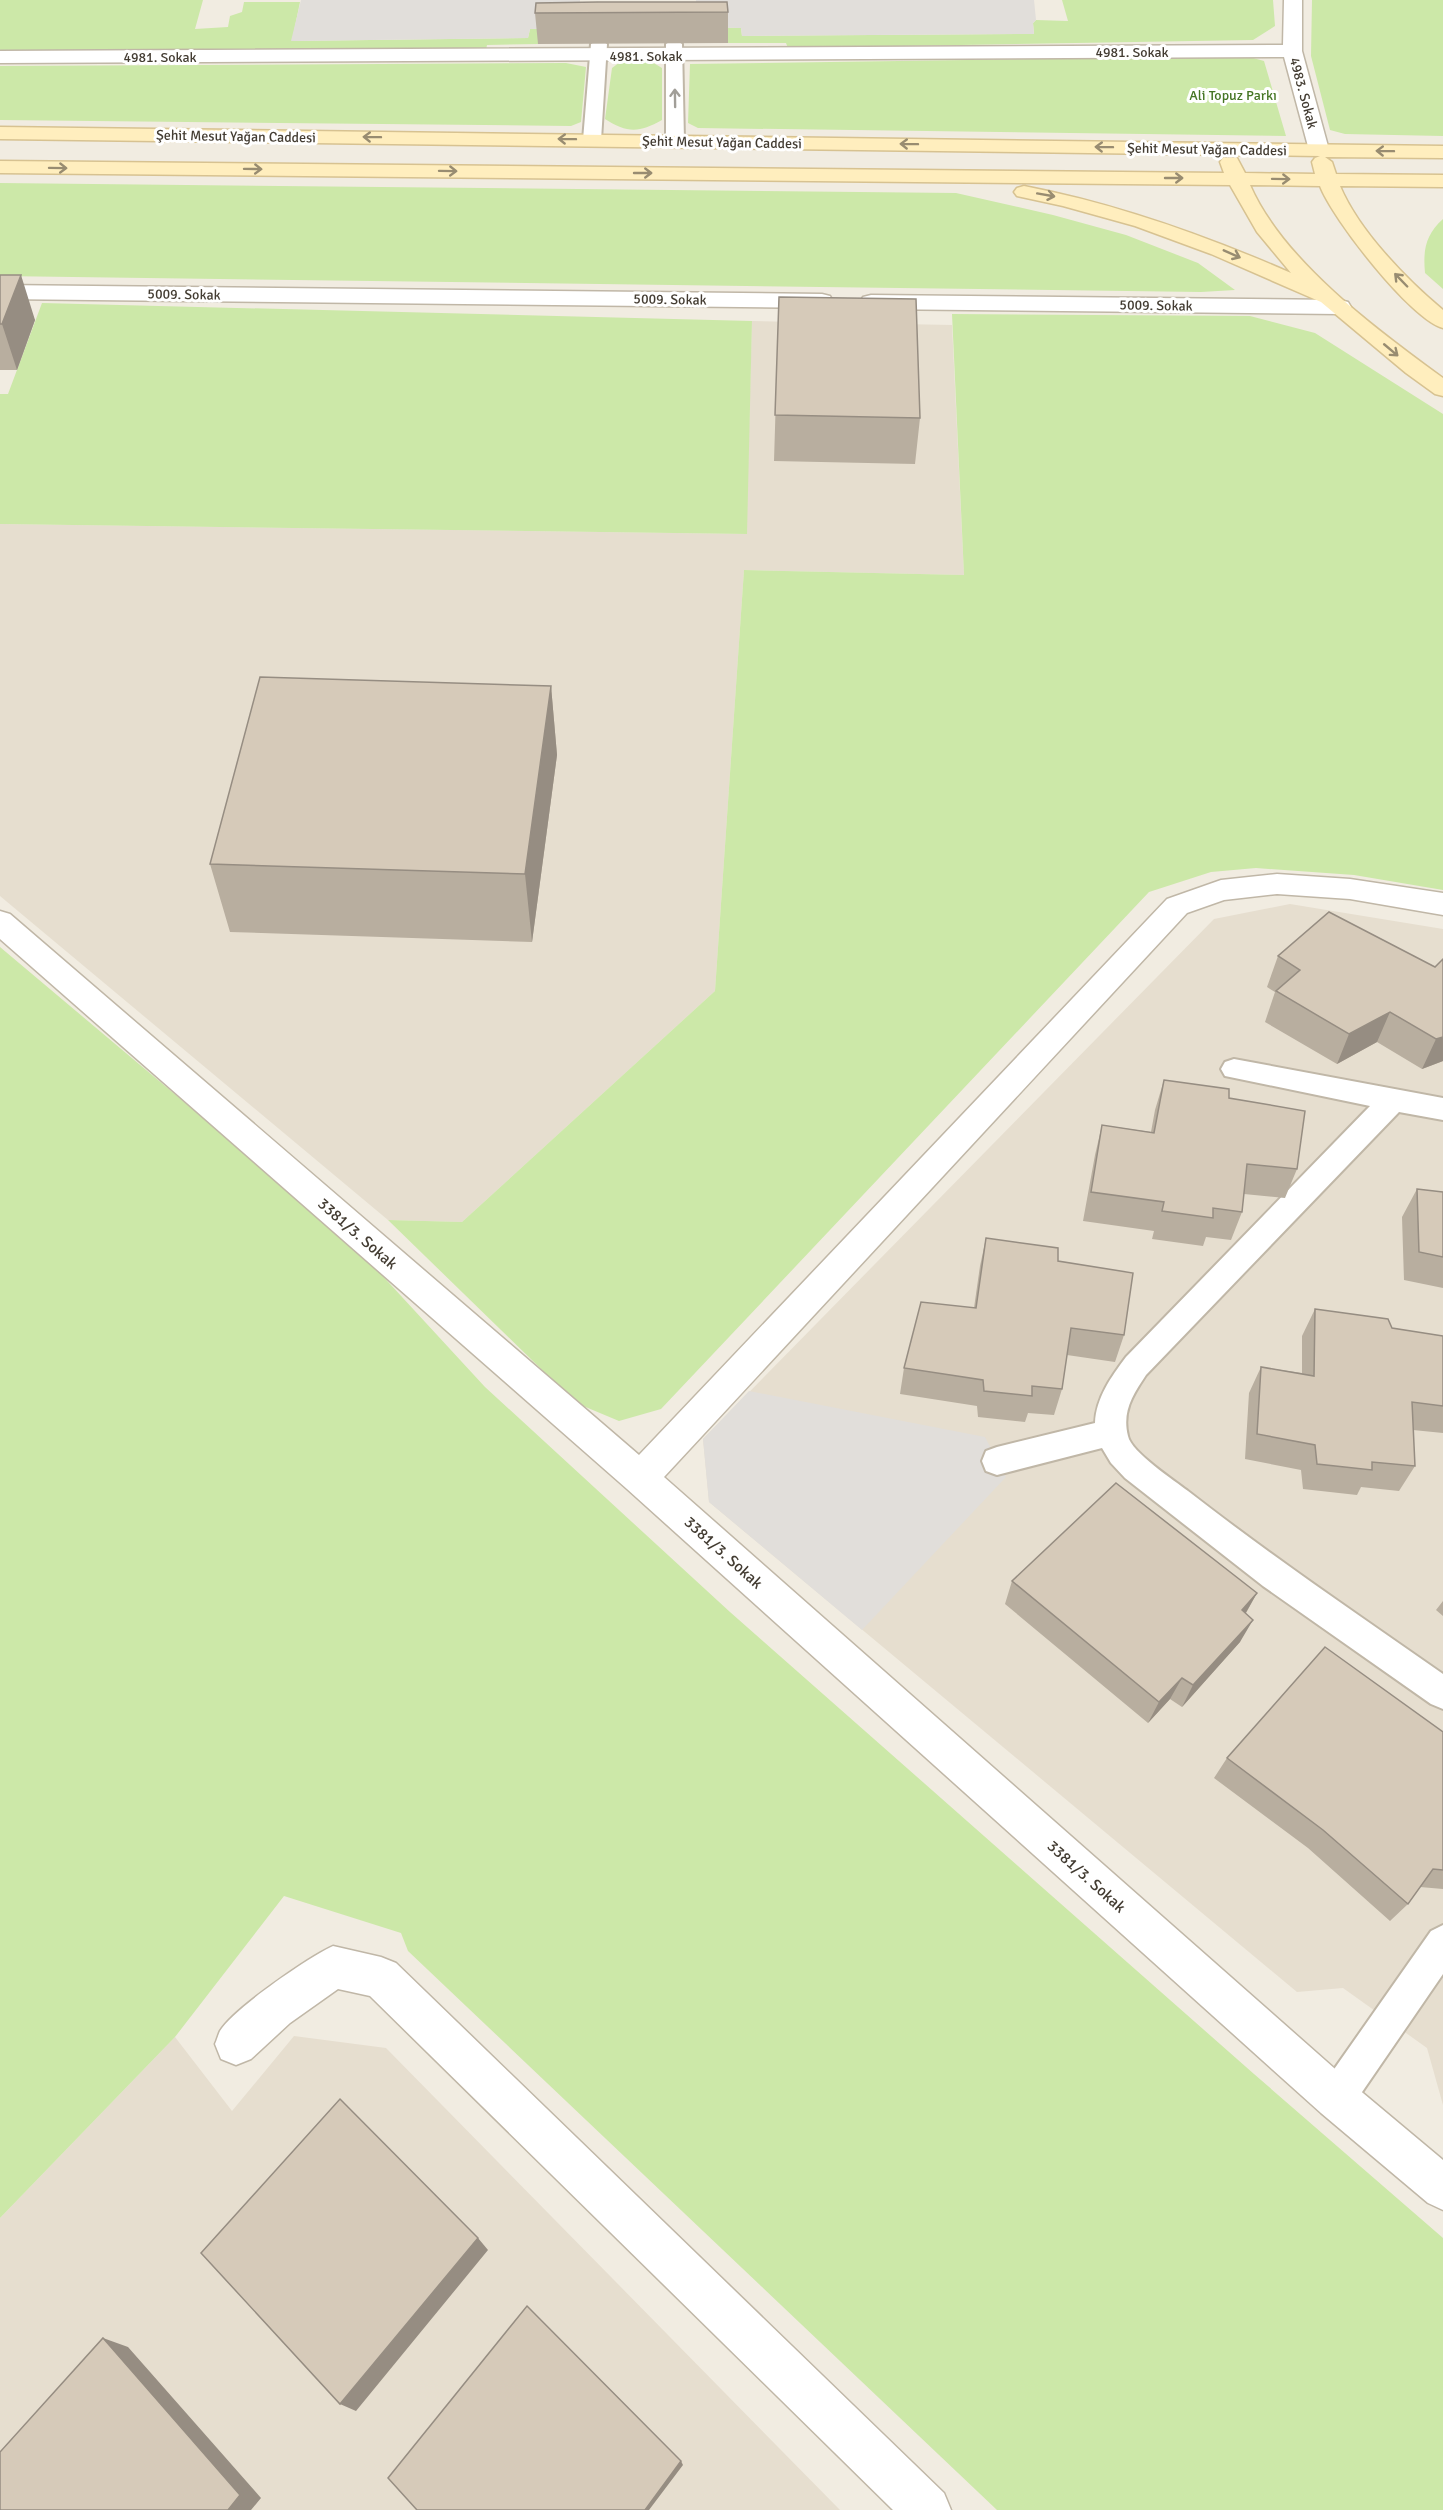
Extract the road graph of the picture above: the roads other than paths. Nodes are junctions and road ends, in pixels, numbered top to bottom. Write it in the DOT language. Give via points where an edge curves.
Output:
graph roads {
  1 [pos="1293,0"];
  2 [pos="674,39"];
  3 [pos="599,40"];
  4 [pos="1292,51"];
  5 [pos="0,57"];
  6 [pos="0,133"];
  7 [pos="592,140"];
  8 [pos="675,141"];
  9 [pos="1226,149"];
  10 [pos="1318,150"];
  11 [pos="1443,152"];
  12 [pos="0,167"];
  13 [pos="590,173"];
  14 [pos="674,173"];
  15 [pos="926,176"];
  16 [pos="1235,178"];
  17 [pos="1328,180"];
  18 [pos="1443,181"];
  19 [pos="0,292"];
  20 [pos="1335,303"];
  21 [pos="1443,321"];
  22 [pos="1443,389"];
  23 [pos="1443,904"];
  24 [pos="0,922"];
  25 [pos="1234,1069"];
  26 [pos="1393,1100"];
  27 [pos="1443,1109"];
  28 [pos="1113,1432"];
  29 [pos="997,1461"];
  30 [pos="640,1478"];
  31 [pos="1443,1693"];
  32 [pos="1443,1943"];
  33 [pos="236,2044"];
  34 [pos="1336,2098"];
  35 [pos="1443,2188"];
  36 [pos="927,2510"];
  1 -- 4 [label="street, 4983. Sokak"];
  2 -- 3 [label="street, 4981. Sokak"];
  2 -- 4 [label="street, 4981. Sokak"];
  8 -- 2 [label="lane, one-way"];
  3 -- 5 [label="street, 4981. Sokak"];
  3 -- 7 [label="lane"];
  4 -- 10 [label="street, 4983. Sokak"];
  7 -- 6 [label="main road, Şehit Mesut Yağan Caddesi, one-way"];
  7 -- 8 [label="main road, Şehit Mesut Yağan Caddesi"];
  7 -- 13 [label="main road"];
  9 -- 8 [label="main road, Şehit Mesut Yağan Caddesi, one-way"];
  8 -- 14 [label="main road"];
  9 -- 10 [label="main road, Şehit Mesut Yağan Caddesi"];
  9 -- 16 [label="main road"];
  11 -- 10 [label="main road, Şehit Mesut Yağan Caddesi, one-way"];
  10 -- 17 [label="main road"];
  12 -- 13 [label="main road, Şehit Mesut Yağan Caddesi, one-way"];
  13 -- 14 [label="main road, Şehit Mesut Yağan Caddesi, one-way"];
  14 -- 15 [label="main road, Şehit Mesut Yağan Caddesi"];
  15 -- 16 [label="main road, Şehit Mesut Yağan Caddesi, one-way"];
  15 -- 20 [label="main road, one-way" via="1058,197 1130,216 1220,249"];
  16 -- 17 [label="main road, Şehit Mesut Yağan Caddesi, one-way"];
  16 -- 20 [label="main road" via="1265,227"];
  17 -- 18 [label="main road, Şehit Mesut Yağan Caddesi"];
  21 -- 17 [label="main road, one-way" via="1357,230 1337,202"];
  19 -- 20 [label="street, 5009. Sokak"];
  20 -- 22 [label="main road, one-way"];
  23 -- 30 [label="street" via="1350,889 1277,884 1221,890 1177,906"];
  24 -- 30 [label="street, 3381/3. Sokak"];
  25 -- 26 [label="lane"];
  26 -- 27 [label="lane"];
  26 -- 28 [label="lane" via="1136,1366 1114,1396 1110,1412"];
  28 -- 29 [label="lane"];
  28 -- 31 [label="lane" via="1129,1462 1200,1520"];
  30 -- 34 [label="street, 3381/3. Sokak"];
  32 -- 34 [label="lane"];
  33 -- 36 [label="street" via="275,2008 333,1967 381,1978"];
  34 -- 35 [label="street, 3381/3. Sokak"];
}
